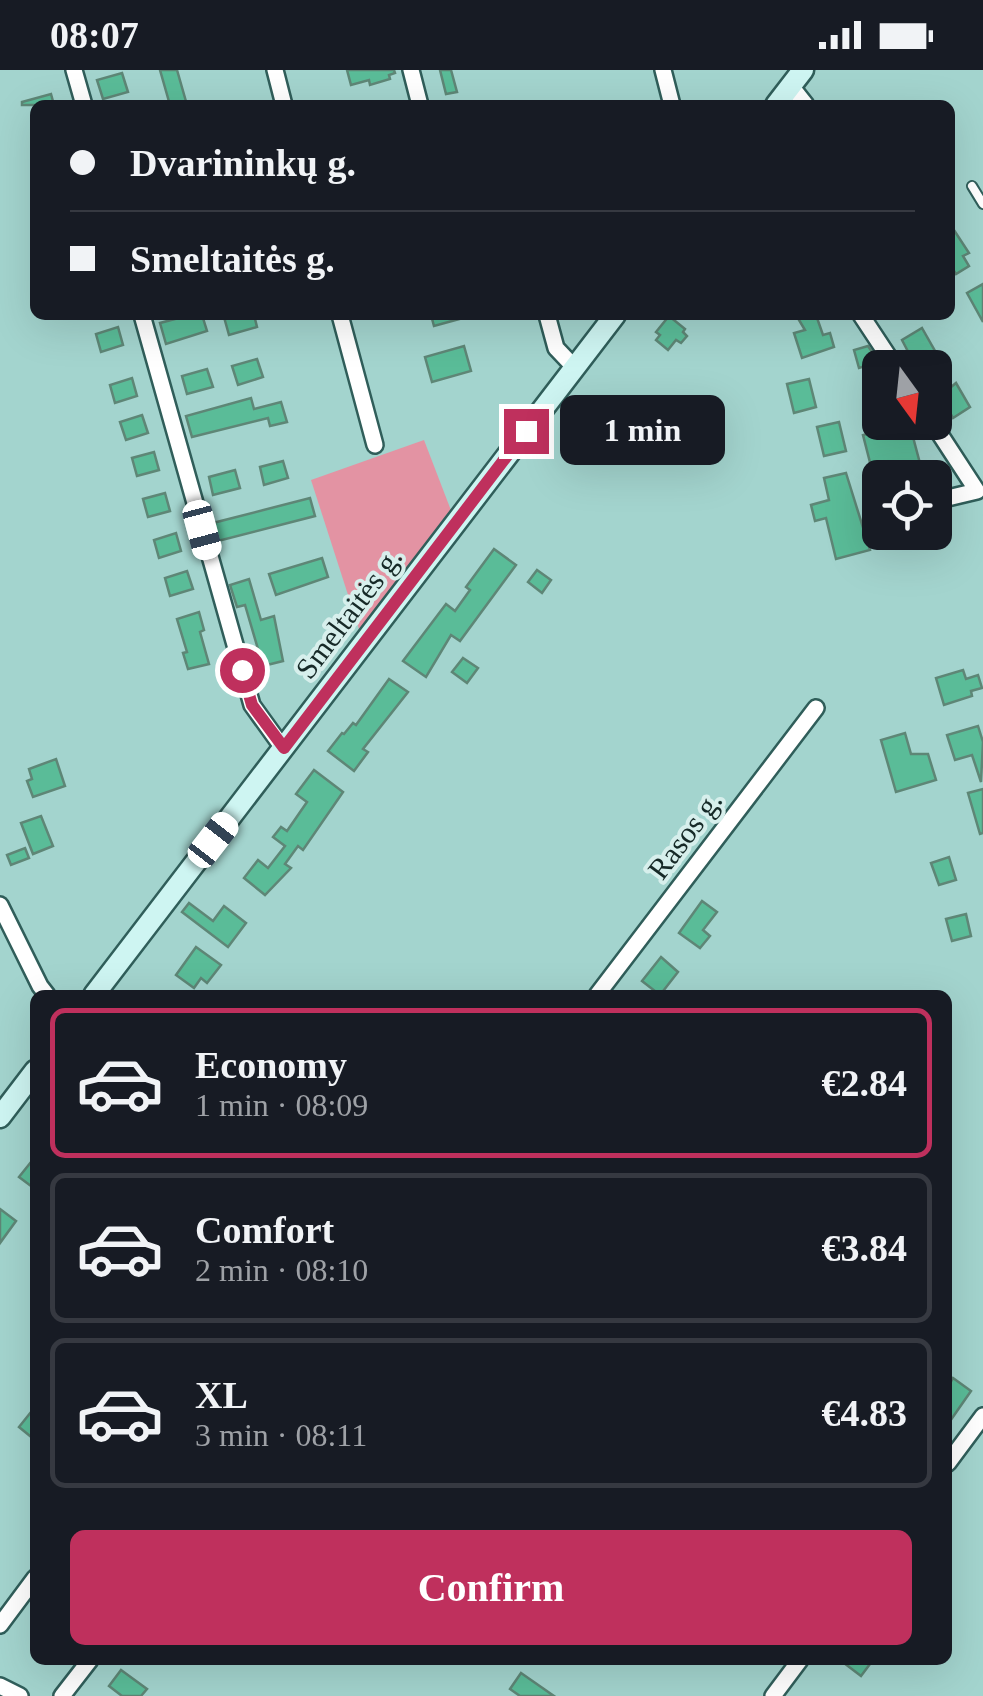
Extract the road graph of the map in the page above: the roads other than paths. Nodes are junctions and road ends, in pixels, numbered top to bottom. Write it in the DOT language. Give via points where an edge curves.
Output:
graph roads {
  1 [pos="74,70"];
  2 [pos="275,70"];
  3 [pos="410,70"];
  4 [pos="662,70"];
  5 [pos="797,78"];
  6 [pos="83,100"];
  7 [pos="283,100"];
  8 [pos="419,100"];
  9 [pos="671,100"];
  10 [pos="780,100"];
  11 [pos="972,186"];
  12 [pos="983,204"];
  13 [pos="143,320"];
  14 [pos="341,320"];
  15 [pos="548,320"];
  16 [pos="611,320"];
  17 [pos="864,320"];
  18 [pos="884,350"];
  19 [pos="575,368"];
  20 [pos="944,440"];
  21 [pos="375,445"];
  22 [pos="952,498"];
  23 [pos="816,708"];
  24 [pos="284,748"];
  25 [pos="0,905"];
  26 [pos="43,990"];
  27 [pos="98,990"];
  28 [pos="602,990"];
  29 [pos="30,1078"];
  30 [pos="0,1117"];
  31 [pos="983,1416"];
  32 [pos="952,1459"];
  33 [pos="30,1585"];
  34 [pos="0,1625"];
  35 [pos="86,1665"];
  36 [pos="796,1665"];
  37 [pos="0,1686"];
  38 [pos="20,1696"];
  39 [pos="62,1696"];
  40 [pos="773,1696"];
  1 -- 6 [label="street"];
  2 -- 7 [label="street"];
  3 -- 8 [label="street"];
  4 -- 9 [label="street"];
  5 -- 10 [label="main road"];
  11 -- 12 [label="lane"];
  13 -- 24 [label="street" via="252,705"];
  14 -- 21 [label="street"];
  15 -- 19 [label="street" via="556,348"];
  16 -- 19 [label="main road, Smeltaitės g."];
  17 -- 18 [label="street"];
  19 -- 24 [label="main road, Smeltaitės g."];
  20 -- 22 [label="street" via="977,491"];
  23 -- 28 [label="street, Rasos g."];
  24 -- 27 [label="main road, Smeltaitės g."];
  25 -- 26 [label="street"];
  29 -- 30 [label="main road"];
  31 -- 32 [label="street"];
  33 -- 34 [label="street"];
  35 -- 39 [label="street"];
  36 -- 40 [label="street"];
  37 -- 38 [label="street"];
}
